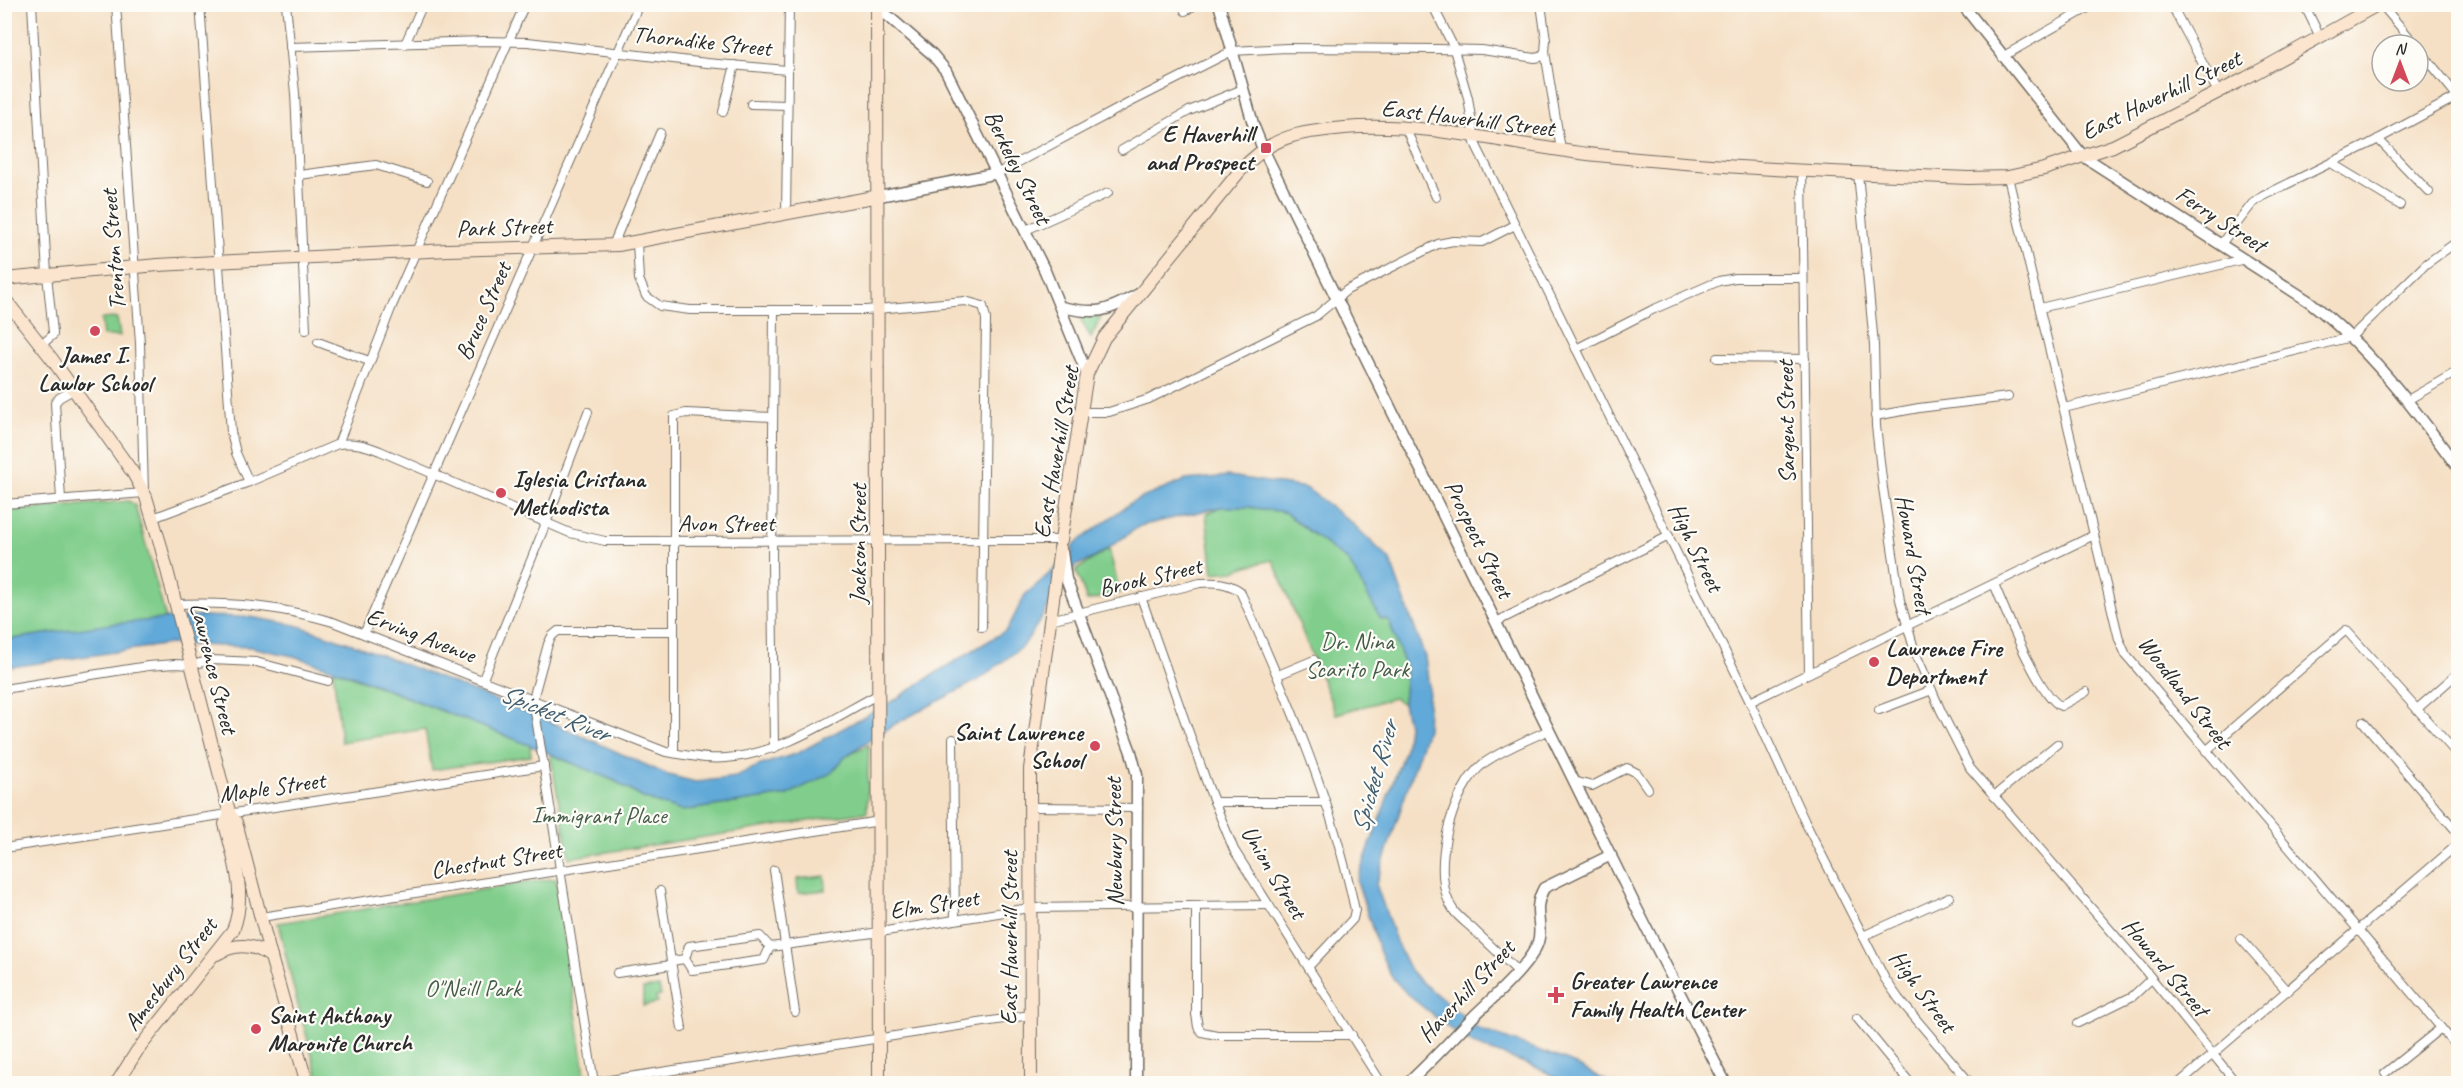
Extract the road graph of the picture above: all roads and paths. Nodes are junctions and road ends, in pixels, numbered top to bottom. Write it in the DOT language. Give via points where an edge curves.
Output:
graph roads {
  1 [pos="32,4"];
  2 [pos="116,4"];
  3 [pos="200,4"];
  4 [pos="286,4"];
  5 [pos="423,4"];
  6 [pos="525,4"];
  7 [pos="639,4"];
  8 [pos="789,4"];
  9 [pos="1197,4"];
  10 [pos="1219,4"];
  11 [pos="1432,4"];
  12 [pos="1541,4"];
  13 [pos="1962,4"];
  14 [pos="2095,4"];
  15 [pos="2171,4"];
  16 [pos="2304,4"];
  17 [pos="2380,4"];
  18 [pos="876,5"];
  19 [pos="1185,10"];
  20 [pos="2406,33"];
  21 [pos="2320,37"];
  22 [pos="509,42"];
  23 [pos="405,44"];
  24 [pos="290,47"];
  25 [pos="1454,49"];
  26 [pos="1232,51"];
  27 [pos="619,52"];
  28 [pos="1545,52"];
  29 [pos="2002,57"];
  30 [pos="2430,62"];
  31 [pos="735,65"];
  32 [pos="787,70"];
  33 [pos="1243,89"];
  34 [pos="2218,92"];
  35 [pos="2458,97"];
  36 [pos="751,104"];
  37 [pos="787,105"];
  38 [pos="723,112"];
  39 [pos="1405,127"];
  40 [pos="660,133"];
  41 [pos="1474,136"];
  42 [pos="2378,139"];
  43 [pos="1263,149"];
  44 [pos="1122,150"];
  45 [pos="1561,150"];
  46 [pos="2083,156"];
  47 [pos="2331,163"];
  48 [pos="1802,170"];
  49 [pos="998,173"];
  50 [pos="1858,173"];
  51 [pos="299,175"];
  52 [pos="2008,177"];
  53 [pos="427,181"];
  54 [pos="2429,192"];
  55 [pos="1108,193"];
  56 [pos="879,196"];
  57 [pos="1436,197"];
  58 [pos="2400,205"];
  59 [pos="786,214"];
  60 [pos="1515,225"];
  61 [pos="1026,230"];
  62 [pos="2458,241"];
  63 [pos="638,242"];
  64 [pos="2221,244"];
  65 [pos="613,245"];
  66 [pos="532,247"];
  67 [pos="416,251"];
  68 [pos="303,258"];
  69 [pos="2245,259"];
  70 [pos="218,262"];
  71 [pos="134,269"];
  72 [pos="47,275"];
  73 [pos="1803,278"];
  74 [pos="4,279"];
  75 [pos="1137,295"];
  76 [pos="4,298"];
  77 [pos="1336,300"];
  78 [pos="1061,307"];
  79 [pos="2040,308"];
  80 [pos="879,309"];
  81 [pos="774,310"];
  82 [pos="306,330"];
  83 [pos="2351,337"];
  84 [pos="318,342"];
  85 [pos="41,345"];
  86 [pos="1576,349"];
  87 [pos="1717,358"];
  88 [pos="1804,358"];
  89 [pos="369,361"];
  90 [pos="2458,371"];
  91 [pos="1087,374"];
  92 [pos="73,390"];
  93 [pos="2008,397"];
  94 [pos="2406,401"];
  95 [pos="2064,408"];
  96 [pos="588,412"];
  97 [pos="1082,412"];
  98 [pos="1875,416"];
  99 [pos="773,417"];
  100 [pos="338,444"];
  101 [pos="2458,468"];
  102 [pos="432,475"];
  103 [pos="249,482"];
  104 [pos="144,493"];
  105 [pos="61,499"];
  106 [pos="4,504"];
  107 [pos="153,518"];
  108 [pos="546,523"];
  109 [pos="2094,535"];
  110 [pos="1669,536"];
  111 [pos="983,541"];
  112 [pos="674,542"];
  113 [pos="772,542"];
  114 [pos="879,542"];
  115 [pos="1061,545"];
  116 [pos="1994,584"];
  117 [pos="1141,597"];
  118 [pos="178,609"];
  119 [pos="1078,609"];
  120 [pos="1051,616"];
  121 [pos="1497,622"];
  122 [pos="1906,626"];
  123 [pos="982,627"];
  124 [pos="674,631"];
  125 [pos="364,634"];
  126 [pos="1314,660"];
  127 [pos="192,665"];
  128 [pos="1809,673"];
  129 [pos="2458,673"];
  130 [pos="1278,675"];
  131 [pos="483,679"];
  132 [pos="328,681"];
  133 [pos="4,689"];
  134 [pos="1932,690"];
  135 [pos="2086,692"];
  136 [pos="879,697"];
  137 [pos="533,699"];
  138 [pos="1750,702"];
  139 [pos="2417,709"];
  140 [pos="1879,710"];
  141 [pos="2363,722"];
  142 [pos="1549,730"];
  143 [pos="953,739"];
  144 [pos="2057,744"];
  145 [pos="774,749"];
  146 [pos="2206,751"];
  147 [pos="674,753"];
  148 [pos="2458,755"];
  149 [pos="544,766"];
  150 [pos="1574,781"];
  151 [pos="1648,789"];
  152 [pos="1994,796"];
  153 [pos="1214,802"];
  154 [pos="1324,802"];
  155 [pos="1029,807"];
  156 [pos="1138,808"];
  157 [pos="230,814"];
  158 [pos="880,821"];
  159 [pos="2458,833"];
  160 [pos="2458,844"];
  161 [pos="4,848"];
  162 [pos="1611,855"];
  163 [pos="560,869"];
  164 [pos="774,870"];
  165 [pos="660,891"];
  166 [pos="1949,897"];
  167 [pos="1269,905"];
  168 [pos="1137,906"];
  169 [pos="1196,906"];
  170 [pos="1029,908"];
  171 [pos="261,917"];
  172 [pos="955,920"];
  173 [pos="2358,930"];
  174 [pos="880,933"];
  175 [pos="1863,936"];
  176 [pos="2241,939"];
  177 [pos="786,944"];
  178 [pos="770,947"];
  179 [pos="213,957"];
  180 [pos="271,957"];
  181 [pos="685,959"];
  182 [pos="671,963"];
  183 [pos="1309,966"];
  184 [pos="1517,971"];
  185 [pos="617,974"];
  186 [pos="2151,979"];
  187 [pos="2287,991"];
  188 [pos="795,1012"];
  189 [pos="1030,1015"];
  190 [pos="1857,1018"];
  191 [pos="2078,1023"];
  192 [pos="682,1028"];
  193 [pos="2441,1028"];
  194 [pos="1352,1035"];
  195 [pos="880,1039"];
  196 [pos="2458,1048"];
  197 [pos="2213,1054"];
  198 [pos="2385,1073"];
  199 [pos="116,1083"];
  200 [pos="307,1083"];
  201 [pos="592,1083"];
  202 [pos="879,1083"];
  203 [pos="1031,1083"];
  204 [pos="1137,1083"];
  205 [pos="1382,1083"];
  206 [pos="1407,1083"];
  207 [pos="1726,1083"];
  208 [pos="1911,1083"];
  209 [pos="1971,1083"];
  210 [pos="2178,1083"];
  211 [pos="2237,1083"];
  1 -- 72 [label="street"];
  2 -- 71 [label="street, Trenton Street"];
  3 -- 70 [label="street"];
  4 -- 24 [label="street"];
  5 -- 23 [label="street"];
  6 -- 22 [label="street"];
  7 -- 27 [label="street, Bruce Street"];
  8 -- 32 [label="street"];
  9 -- 19 [label="street"];
  10 -- 26 [label="street, Prospect Street"];
  11 -- 25 [label="street, High Street"];
  12 -- 28 [label="street"];
  13 -- 29 [label="street, Ferry Street"];
  14 -- 29 [label="street"];
  15 -- 34 [label="street"];
  16 -- 21 [label="street"];
  17 -- 20 [label="street"];
  17 -- 21 [label="main road, East Haverhill Street"];
  18 -- 49 [label="street, Berkeley Street" via="946,71"];
  18 -- 56 [label="main road, Jackson Street"];
  21 -- 34 [label="main road, East Haverhill Street"];
  22 -- 23 [label="street, Thorndike Street"];
  22 -- 27 [label="street, Thorndike Street"];
  22 -- 67 [label="street"];
  23 -- 24 [label="street, Thorndike Street"];
  24 -- 51 [label="street"];
  25 -- 26 [label="street"];
  25 -- 28 [label="street" via="1535,58"];
  25 -- 41 [label="street, High Street"];
  26 -- 33 [label="street, Prospect Street"];
  26 -- 49 [label="street"];
  27 -- 31 [label="street, Thorndike Street"];
  27 -- 66 [label="street, Bruce Street"];
  28 -- 45 [label="street"];
  29 -- 46 [label="street, Ferry Street"];
  30 -- 35 [label="street"];
  31 -- 32 [label="street, Thorndike Street"];
  31 -- 38 [label="street"];
  32 -- 37 [label="street"];
  33 -- 43 [label="street, Prospect Street"];
  33 -- 44 [label="street" via="1189,111"];
  34 -- 46 [label="main road, East Haverhill Street" via="2130,138"];
  35 -- 42 [label="street"];
  36 -- 37 [label="street"];
  37 -- 59 [label="street"];
  39 -- 41 [label="main road, East Haverhill Street"];
  39 -- 43 [label="main road, East Haverhill Street" via="1314,133 1279,139"];
  39 -- 57 [label="street"];
  40 -- 65 [label="street"];
  41 -- 45 [label="main road, East Haverhill Street"];
  41 -- 60 [label="street, High Street"];
  42 -- 47 [label="street"];
  42 -- 54 [label="street"];
  43 -- 75 [label="main road, East Haverhill Street" via="1239,172"];
  43 -- 77 [label="street, Prospect Street"];
  45 -- 48 [label="main road, East Haverhill Street"];
  46 -- 52 [label="main road, East Haverhill Street"];
  46 -- 64 [label="street, Ferry Street"];
  47 -- 58 [label="street"];
  47 -- 64 [label="street" via="2252,204"];
  48 -- 50 [label="main road, East Haverhill Street"];
  48 -- 73 [label="street, Sargent Street"];
  49 -- 56 [label="street, Park Street"];
  49 -- 61 [label="street, Berkeley Street"];
  50 -- 52 [label="main road, East Haverhill Street"];
  50 -- 98 [label="street, Howard Street" via="1874,345"];
  51 -- 53 [label="street" via="376,165"];
  51 -- 68 [label="street"];
  52 -- 79 [label="street, Woodland Street"];
  55 -- 61 [label="street"];
  56 -- 59 [label="main road, Park Street"];
  56 -- 80 [label="main road, Jackson Street"];
  59 -- 63 [label="main road, Park Street"];
  60 -- 77 [label="street" via="1482,242 1438,244 1347,290"];
  60 -- 86 [label="street, High Street"];
  61 -- 78 [label="street, Berkeley Street"];
  62 -- 83 [label="street" via="2426,264"];
  63 -- 65 [label="main road, Park Street"];
  63 -- 81 [label="street" via="639,279 646,296 660,306"];
  64 -- 69 [label="street, Ferry Street"];
  65 -- 66 [label="main road, Park Street"];
  66 -- 67 [label="main road, Park Street"];
  66 -- 102 [label="street, Bruce Street"];
  67 -- 68 [label="main road, Park Street"];
  67 -- 89 [label="street"];
  68 -- 70 [label="main road, Park Street"];
  68 -- 82 [label="street"];
  69 -- 79 [label="street"];
  69 -- 83 [label="street, Ferry Street" via="2310,302"];
  70 -- 71 [label="main road, Park Street"];
  70 -- 103 [label="street" via="231,432"];
  71 -- 72 [label="main road, Park Street"];
  71 -- 104 [label="street, Trenton Street"];
  72 -- 74 [label="main road, Park Street"];
  72 -- 85 [label="street" via="52,335"];
  73 -- 86 [label="street" via="1719,281"];
  73 -- 88 [label="street, Sargent Street"];
  75 -- 78 [label="street" via="1108,310 1081,312"];
  75 -- 91 [label="main road, East Haverhill Street" via="1104,338"];
  76 -- 85 [label="main road, Lawrence Street"];
  77 -- 97 [label="street" via="1316,316 1149,399 1109,412"];
  77 -- 121 [label="street, Prospect Street"];
  78 -- 91 [label="street, Berkeley Street"];
  79 -- 95 [label="street, Woodland Street"];
  80 -- 81 [label="street"];
  80 -- 111 [label="street" via="965,301 983,306"];
  80 -- 114 [label="main road, Jackson Street"];
  81 -- 99 [label="street"];
  83 -- 94 [label="street, Ferry Street"];
  83 -- 95 [label="street"];
  84 -- 89 [label="street"];
  85 -- 92 [label="main road, Lawrence Street"];
  86 -- 110 [label="street, High Street"];
  87 -- 88 [label="street"];
  88 -- 128 [label="street, Sargent Street"];
  89 -- 100 [label="street"];
  90 -- 94 [label="street"];
  91 -- 97 [label="main road, East Haverhill Street"];
  92 -- 104 [label="main road, Lawrence Street"];
  92 -- 105 [label="street" via="56,403"];
  93 -- 98 [label="street"];
  94 -- 101 [label="street, Ferry Street"];
  95 -- 109 [label="street, Woodland Street"];
  96 -- 108 [label="street"];
  97 -- 115 [label="main road, East Haverhill Street"];
  98 -- 122 [label="street, Howard Street" via="1889,535"];
  99 -- 112 [label="street" via="686,413 674,416"];
  99 -- 113 [label="street"];
  100 -- 102 [label="street, Avon Street" via="362,444"];
  100 -- 103 [label="street"];
  102 -- 108 [label="street, Avon Street"];
  102 -- 125 [label="street, Bruce Street"];
  103 -- 107 [label="street"];
  104 -- 105 [label="street"];
  104 -- 107 [label="main road, Lawrence Street"];
  105 -- 106 [label="street"];
  107 -- 118 [label="main road, Lawrence Street"];
  108 -- 112 [label="street, Avon Street" via="605,541"];
  108 -- 131 [label="street"];
  109 -- 116 [label="street"];
  109 -- 146 [label="street, Woodland Street" via="2126,656"];
  110 -- 121 [label="street"];
  110 -- 138 [label="street, High Street"];
  111 -- 114 [label="street, Avon Street"];
  111 -- 115 [label="street, Avon Street"];
  111 -- 123 [label="street"];
  112 -- 113 [label="street, Avon Street"];
  112 -- 124 [label="street"];
  113 -- 114 [label="street, Avon Street"];
  113 -- 145 [label="street"];
  114 -- 136 [label="main road, Jackson Street"];
  115 -- 119 [label="street, Newbury Street" via="1066,579"];
  115 -- 120 [label="main road, East Haverhill Street"];
  116 -- 122 [label="street"];
  116 -- 135 [label="street" via="2048,695 2061,706"];
  117 -- 119 [label="street, Brook Street"];
  117 -- 130 [label="street, Brook Street" via="1200,583 1230,584 1240,591"];
  117 -- 153 [label="street, Union Street"];
  118 -- 125 [label="street, Erving Avenue" via="222,602 258,605 301,612"];
  118 -- 127 [label="main road, Lawrence Street"];
  119 -- 120 [label="street, Brook Street"];
  119 -- 156 [label="street, Newbury Street" via="1131,752"];
  120 -- 155 [label="main road, East Haverhill Street" via="1031,755"];
  121 -- 142 [label="street, Prospect Street"];
  122 -- 128 [label="street"];
  122 -- 134 [label="street, Howard Street"];
  124 -- 137 [label="street" via="558,631 548,644"];
  124 -- 147 [label="street"];
  125 -- 131 [label="street, Erving Avenue"];
  126 -- 130 [label="street"];
  127 -- 132 [label="street" via="211,660 256,662"];
  127 -- 133 [label="street" via="148,666"];
  127 -- 157 [label="main road, Lawrence Street"];
  128 -- 138 [label="street"];
  129 -- 139 [label="street"];
  130 -- 154 [label="street, Brook Street"];
  131 -- 137 [label="street, Erving Avenue"];
  134 -- 140 [label="street"];
  134 -- 152 [label="street, Howard Street" via="1970,768"];
  136 -- 145 [label="street, Erving Avenue"];
  136 -- 158 [label="main road, Jackson Street"];
  137 -- 147 [label="street, Erving Avenue"];
  137 -- 149 [label="street"];
  138 -- 175 [label="street, High Street" via="1804,822"];
  139 -- 146 [label="street" via="2346,630"];
  139 -- 148 [label="street"];
  141 -- 159 [label="street"];
  142 -- 150 [label="street, Prospect Street"];
  142 -- 184 [label="street" via="1506,749 1483,764 1466,783 1443,852 1445,892 1454,911"];
  143 -- 172 [label="street"];
  144 -- 152 [label="street"];
  145 -- 147 [label="street, Erving Avenue" via="726,759"];
  146 -- 173 [label="street, Woodland Street"];
  149 -- 157 [label="street, Maple Street"];
  149 -- 163 [label="street"];
  150 -- 151 [label="street" via="1592,786 1627,768 1637,773"];
  150 -- 162 [label="street, Prospect Street"];
  152 -- 186 [label="street, Howard Street"];
  153 -- 154 [label="street"];
  153 -- 167 [label="street, Union Street" via="1234,850"];
  154 -- 183 [label="street, Brook Street" via="1355,910 1353,919"];
  155 -- 156 [label="street"];
  155 -- 170 [label="main road, East Haverhill Street"];
  156 -- 168 [label="street, Newbury Street"];
  157 -- 161 [label="street, Maple Street"];
  157 -- 171 [label="main road, Lawrence Street" via="237,822"];
  157 -- 179 [label="main road, Amesbury Street" via="225,825 240,887 239,914 233,930"];
  158 -- 163 [label="street, Chestnut Street"];
  158 -- 174 [label="main road, Jackson Street"];
  160 -- 173 [label="street"];
  162 -- 184 [label="street, Haverhill Street" via="1544,888 1536,912 1539,941"];
  162 -- 207 [label="street, Prospect Street"];
  163 -- 171 [label="street, Chestnut Street"];
  163 -- 201 [label="street"];
  164 -- 177 [label="street"];
  165 -- 182 [label="street"];
  166 -- 175 [label="street"];
  167 -- 169 [label="street, Elm Street"];
  167 -- 183 [label="street, Union Street"];
  168 -- 169 [label="street, Elm Street"];
  168 -- 170 [label="street, Elm Street"];
  168 -- 204 [label="street, Newbury Street"];
  169 -- 194 [label="street" via="1196,1014 1202,1032"];
  170 -- 172 [label="street, Elm Street"];
  170 -- 189 [label="main road, East Haverhill Street"];
  171 -- 180 [label="main road, Lawrence Street"];
  172 -- 174 [label="street, Elm Street"];
  173 -- 187 [label="street"];
  173 -- 193 [label="street, Woodland Street"];
  174 -- 177 [label="street, Elm Street"];
  174 -- 195 [label="main road, Jackson Street"];
  175 -- 209 [label="street, High Street" via="1899,999"];
  176 -- 187 [label="street"];
  177 -- 178 [label="street, Elm Street"];
  177 -- 188 [label="street"];
  178 -- 181 [label="street" via="764,960 692,970"];
  178 -- 181 [label="street" via="760,936 701,944 689,946"];
  179 -- 180 [label="main road" via="235,945 256,948"];
  179 -- 199 [label="main road, Amesbury Street"];
  180 -- 200 [label="main road, Lawrence Street"];
  181 -- 182 [label="street"];
  182 -- 185 [label="street"];
  182 -- 192 [label="street"];
  183 -- 194 [label="street, Union Street"];
  184 -- 206 [label="street, Haverhill Street"];
  186 -- 191 [label="street" via="2133,996"];
  186 -- 197 [label="street, Howard Street"];
  187 -- 197 [label="street"];
  189 -- 195 [label="street"];
  189 -- 203 [label="main road, East Haverhill Street"];
  190 -- 208 [label="street"];
  193 -- 196 [label="street, Woodland Street"];
  193 -- 198 [label="street"];
  194 -- 205 [label="street, Union Street"];
  195 -- 201 [label="street"];
  195 -- 202 [label="main road, Jackson Street"];
  197 -- 210 [label="street"];
  197 -- 211 [label="street, Howard Street"];
}
